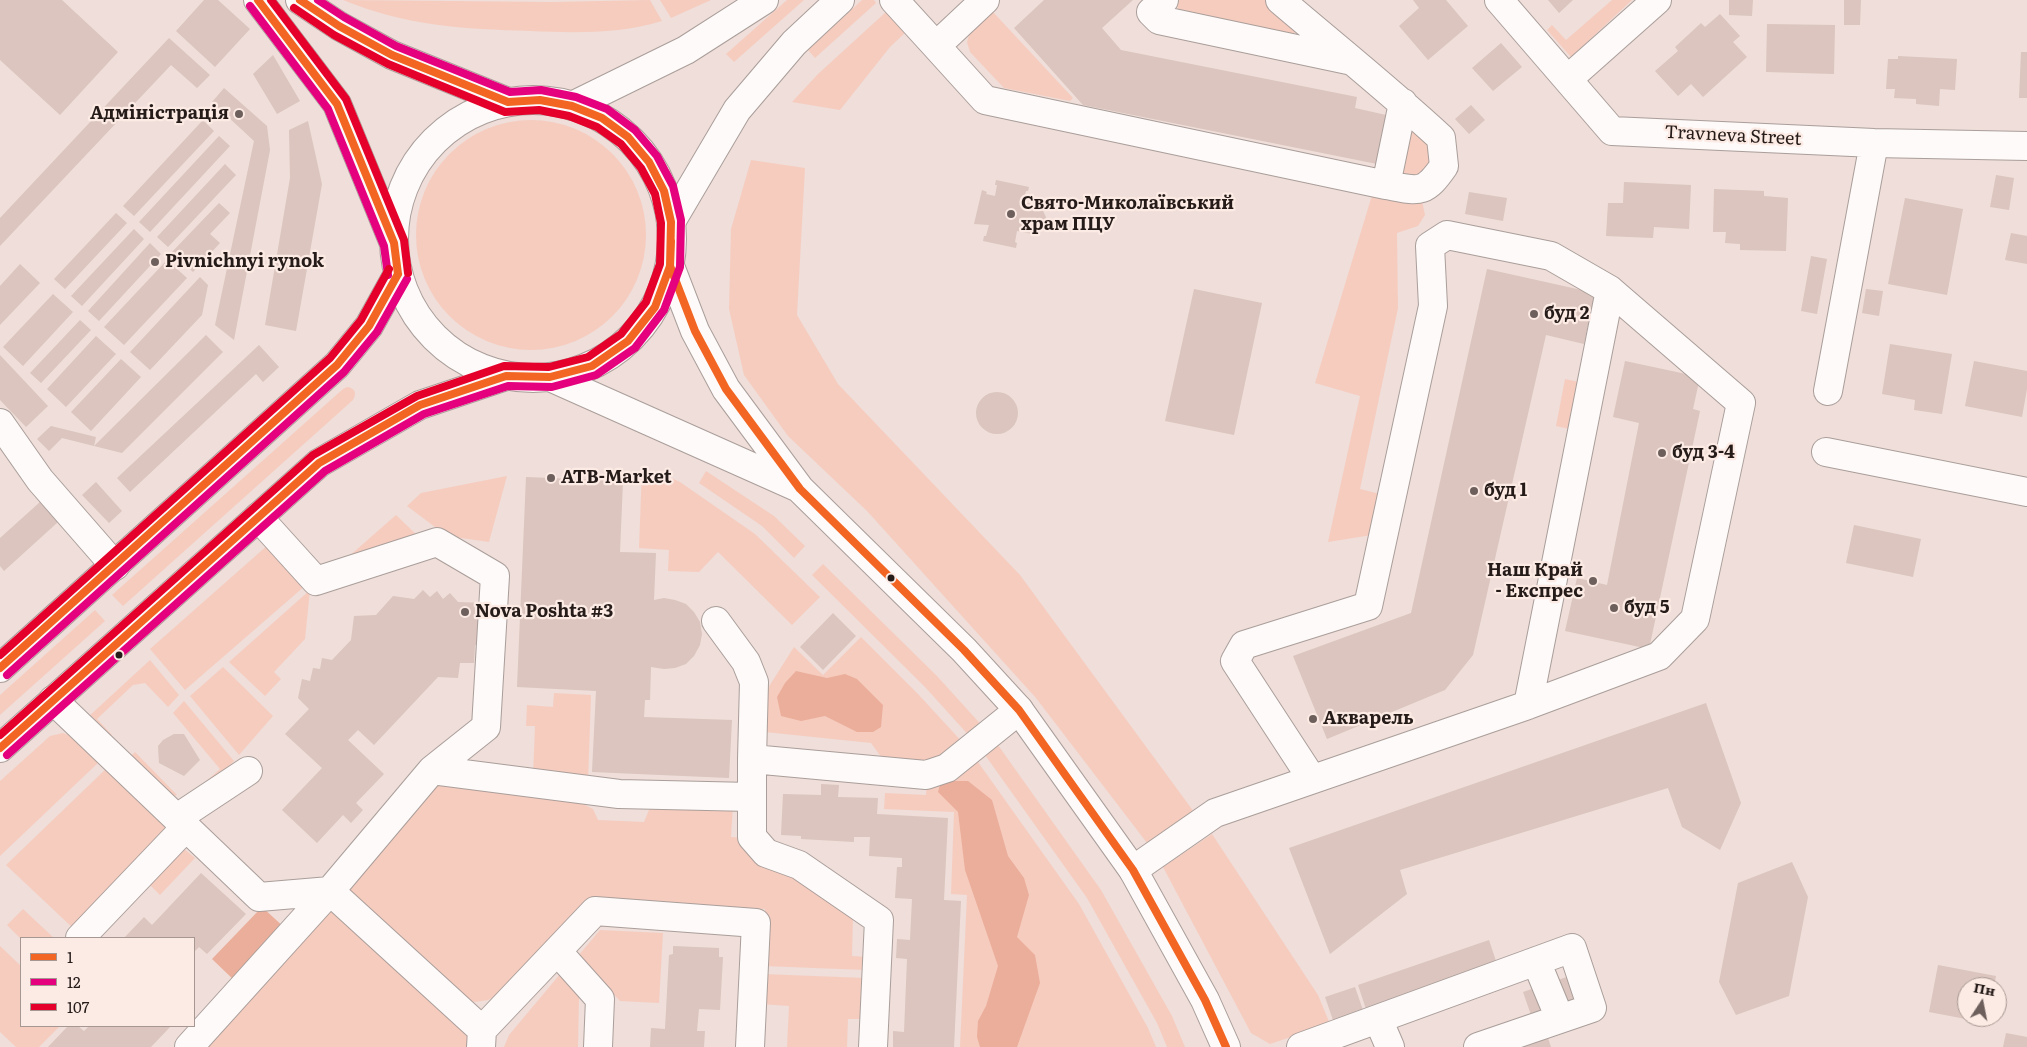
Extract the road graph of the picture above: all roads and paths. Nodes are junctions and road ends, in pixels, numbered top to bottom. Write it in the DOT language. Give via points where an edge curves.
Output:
graph roads {
  1 [pos="258,0"];
  2 [pos="300,0"];
  3 [pos="764,0"];
  4 [pos="840,0"];
  5 [pos="894,0"];
  6 [pos="985,0"];
  7 [pos="1164,0"];
  8 [pos="1280,0"];
  9 [pos="1499,0"];
  10 [pos="1657,0"];
  11 [pos="936,46"];
  12 [pos="1350,60"];
  13 [pos="1568,79"];
  14 [pos="508,102"];
  15 [pos="1403,103"];
  16 [pos="572,106"];
  17 [pos="1874,142"];
  18 [pos="2027,146"];
  19 [pos="1386,185"];
  20 [pos="672,222"];
  21 [pos="394,243"];
  22 [pos="670,266"];
  23 [pos="398,274"];
  24 [pos="1610,290"];
  25 [pos="506,376"];
  26 [pos="550,377"];
  27 [pos="1828,391"];
  28 [pos="0,423"];
  29 [pos="1826,452"];
  30 [pos="800,489"];
  31 [pos="2027,492"];
  32 [pos="258,517"];
  33 [pos="115,566"];
  34 [pos="716,621"];
  35 [pos="0,668"];
  36 [pos="53,700"];
  37 [pos="1528,705"];
  38 [pos="1019,710"];
  39 [pos="0,748"];
  40 [pos="752,759"];
  41 [pos="432,770"];
  42 [pos="248,771"];
  43 [pos="1312,779"];
  44 [pos="751,797"];
  45 [pos="181,822"];
  46 [pos="1133,870"];
  47 [pos="330,891"];
  48 [pos="81,937"];
  49 [pos="557,952"];
  50 [pos="1546,957"];
  51 [pos="1570,1015"];
  52 [pos="1378,1019"];
  53 [pos="482,1039"];
  54 [pos="189,1047"];
  55 [pos="598,1047"];
  56 [pos="750,1047"];
  57 [pos="873,1047"];
  58 [pos="1226,1047"];
  59 [pos="1301,1047"];
  60 [pos="1390,1047"];
  61 [pos="1478,1047"];
  1 -- 21 [label="main road" via="337,104"];
  2 -- 14 [label="main road" via="392,55"];
  3 -- 16 [label="main road" via="686,50"];
  4 -- 20 [label="main road" via="794,43 737,110"];
  5 -- 11 [label="main road"];
  6 -- 11 [label="main road"];
  7 -- 12 [label="main road" via="1151,12 1159,20"];
  8 -- 12 [label="main road"];
  9 -- 13 [label="main road, Travneva Street"];
  10 -- 13 [label="main road"];
  11 -- 19 [label="main road" via="985,100"];
  12 -- 15 [label="main road"];
  13 -- 17 [label="main road, Travneva Street" via="1612,131"];
  14 -- 16 [label="main road" via="540,100"];
  14 -- 21 [label="main road" via="470,115 438,137 413,168 398,204"];
  15 -- 19 [label="main road"];
  15 -- 19 [label="main road" via="1441,138 1444,166 1432,183 1415,190"];
  16 -- 20 [label="main road" via="602,118 628,137 649,162 664,191"];
  17 -- 18 [label="main road, Travneva Street"];
  17 -- 27 [label="main road"];
  20 -- 22 [label="main road"];
  21 -- 23 [label="main road"];
  22 -- 26 [label="main road" via="655,307 628,341 592,366"];
  22 -- 30 [label="main road" via="695,332 726,389"];
  23 -- 25 [label="main road" via="409,303 438,340 476,366"];
  23 -- 33 [label="main road" via="369,326 337,365"];
  24 -- 37 [label="main road"];
  24 -- 37 [label="main road" via="1741,403 1694,620 1659,656"];
  24 -- 43 [label="main road" via="1552,256 1447,235 1430,246 1433,306 1368,606 1244,645 1235,661"];
  25 -- 26 [label="main road"];
  25 -- 32 [label="main road" via="420,405 320,463"];
  26 -- 30 [label="main road"];
  28 -- 33 [label="main road" via="40,480"];
  29 -- 31 [label="main road"];
  30 -- 38 [label="main road" via="964,650"];
  32 -- 36 [label="main road"];
  32 -- 41 [label="main road" via="316,581 437,542 495,576 486,727"];
  33 -- 35 [label="main road"];
  34 -- 40 [label="main road" via="746,662 754,682"];
  36 -- 39 [label="main road"];
  36 -- 45 [label="main road"];
  37 -- 43 [label="main road"];
  38 -- 40 [label="main road" via="947,768 926,775"];
  38 -- 46 [label="main road"];
  40 -- 44 [label="main road"];
  41 -- 44 [label="main road" via="619,794"];
  41 -- 47 [label="main road"];
  42 -- 45 [label="main road"];
  43 -- 46 [label="main road" via="1215,813"];
  44 -- 57 [label="main road" via="752,837 766,853 799,865 879,920"];
  45 -- 47 [label="main road" via="259,897"];
  45 -- 48 [label="main road"];
  46 -- 58 [label="main road" via="1205,1000"];
  47 -- 53 [label="main road"];
  47 -- 54 [label="main road"];
  49 -- 53 [label="main road"];
  49 -- 55 [label="main road" via="600,999"];
  49 -- 56 [label="main road" via="595,911 756,923"];
  50 -- 51 [label="main road"];
  50 -- 51 [label="main road" via="1572,948 1592,1008"];
  50 -- 52 [label="main road"];
  51 -- 61 [label="main road"];
  52 -- 59 [label="main road"];
  52 -- 60 [label="main road"];
}
